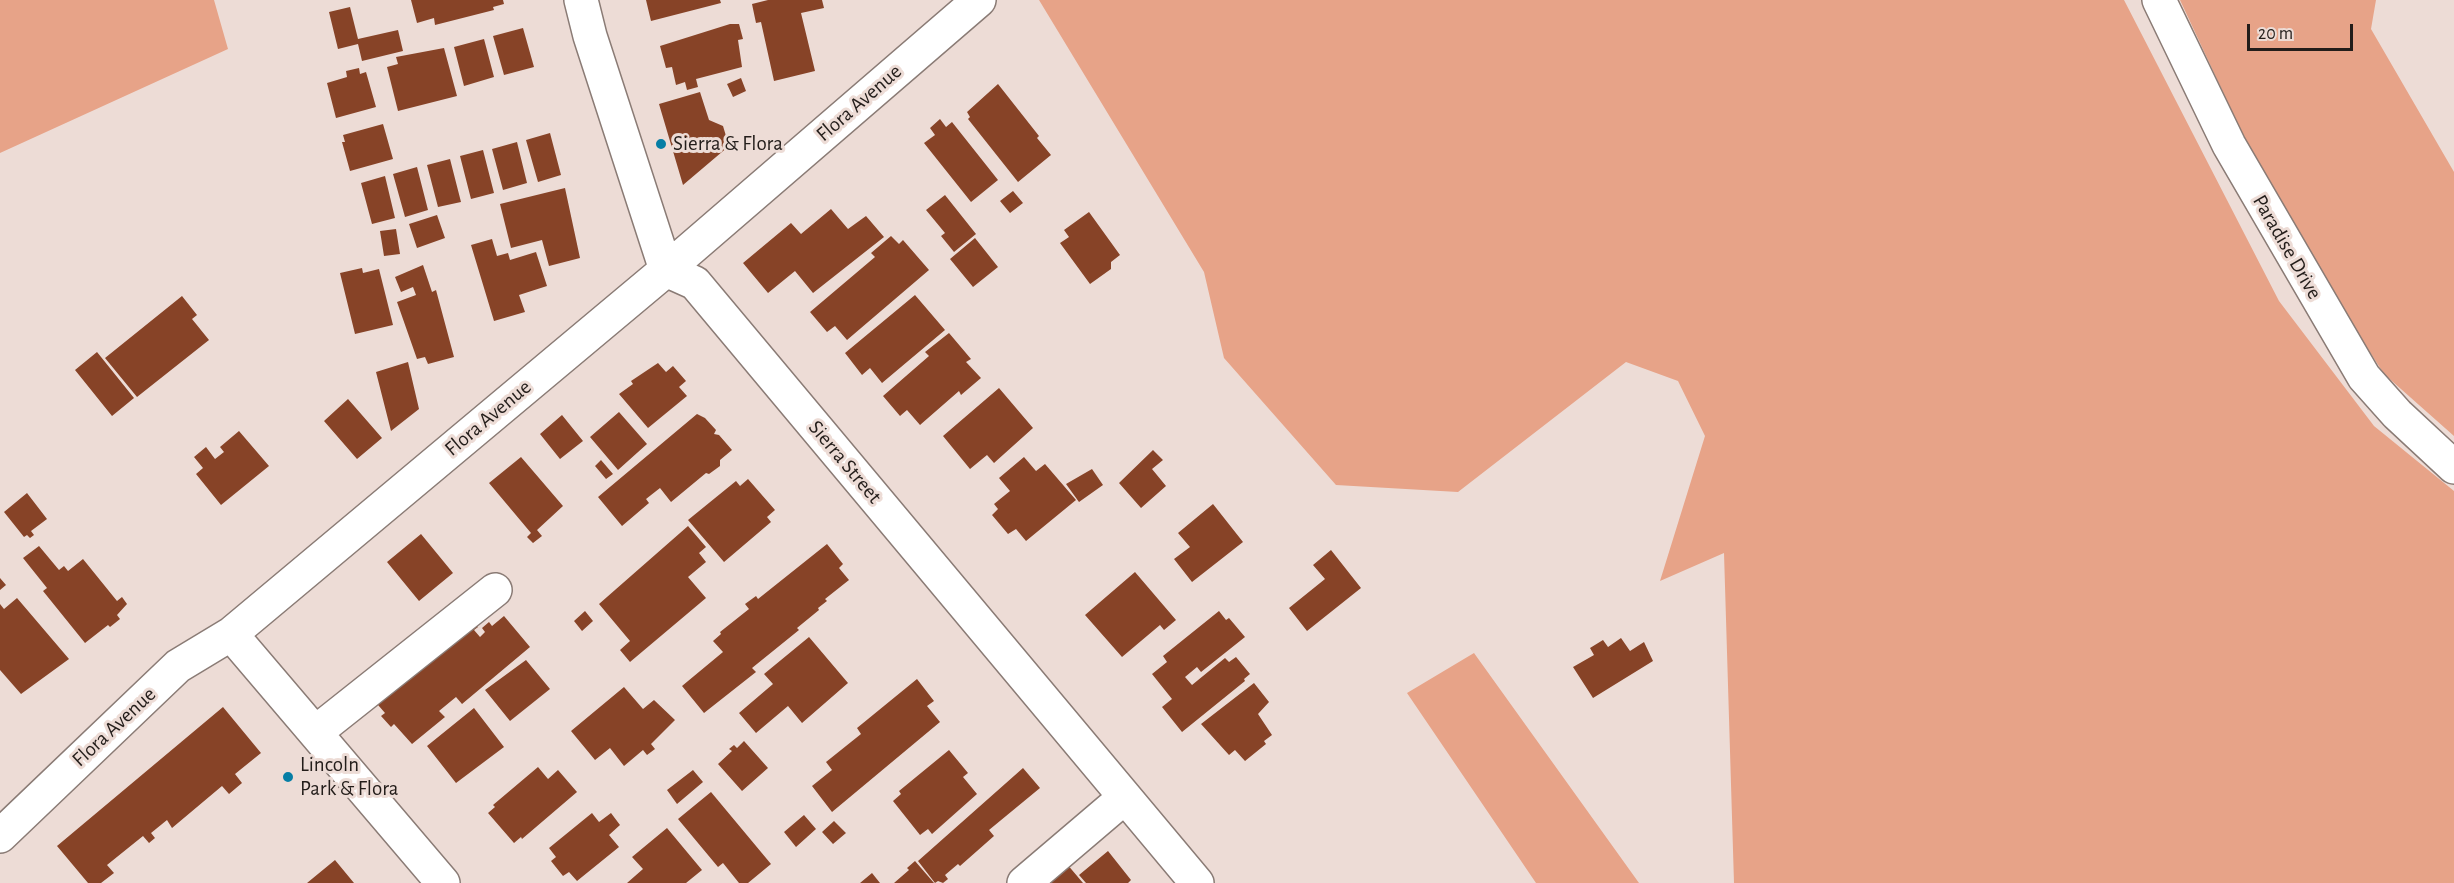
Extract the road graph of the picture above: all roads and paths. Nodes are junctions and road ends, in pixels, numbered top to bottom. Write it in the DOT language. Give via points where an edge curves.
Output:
graph roads {
  1 [pos="581,0"];
  2 [pos="979,0"];
  3 [pos="2159,0"];
  4 [pos="666,270"];
  5 [pos="2454,467"];
  6 [pos="495,590"];
  7 [pos="231,634"];
  8 [pos="316,732"];
  9 [pos="1125,797"];
  10 [pos="0,836"];
  11 [pos="443,883"];
  12 [pos="1024,883"];
  13 [pos="1197,883"];
  1 -- 4 [label="street"];
  2 -- 4 [label="street, Flora Avenue"];
  3 -- 5 [label="street, Paradise Drive" via="2229,145 2364,377"];
  4 -- 7 [label="street, Flora Avenue"];
  4 -- 9 [label="street, Sierra Street" via="695,283"];
  6 -- 8 [label="street"];
  7 -- 8 [label="street"];
  7 -- 10 [label="street, Flora Avenue" via="178,666"];
  8 -- 11 [label="street"];
  9 -- 12 [label="street"];
  9 -- 13 [label="street, Sierra Street"];
}
